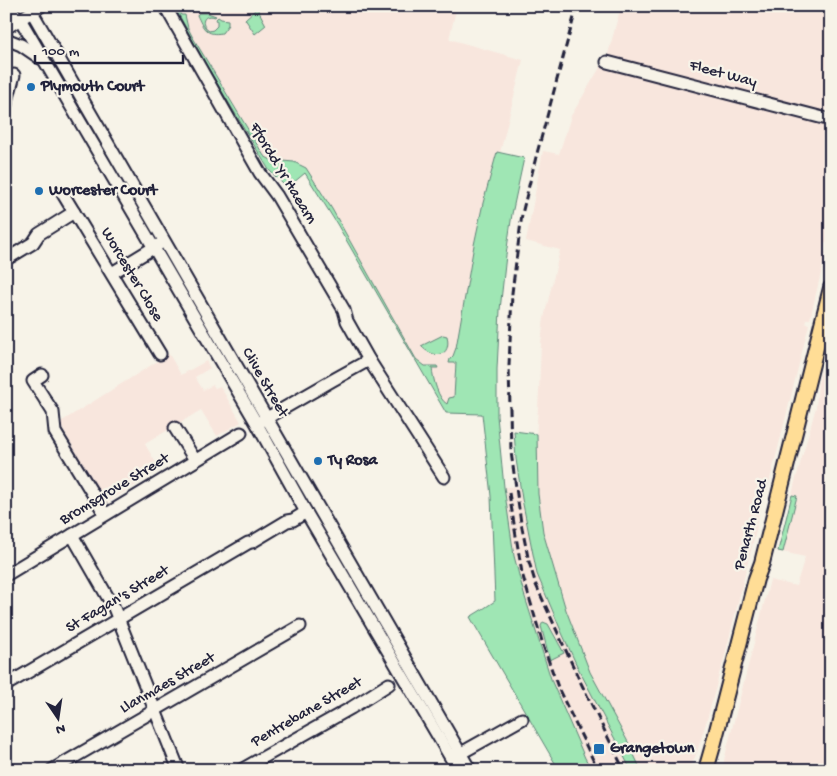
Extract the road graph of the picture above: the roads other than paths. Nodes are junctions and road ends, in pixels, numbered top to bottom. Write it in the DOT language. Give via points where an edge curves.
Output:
graph roads {
  1 [pos="6,6"];
  2 [pos="165,6"];
  3 [pos="36,9"];
  4 [pos="20,19"];
  5 [pos="6,28"];
  6 [pos="6,40"];
  7 [pos="42,58"];
  8 [pos="607,62"];
  9 [pos="14,76"];
  10 [pos="6,106"];
  11 [pos="831,120"];
  12 [pos="63,194"];
  13 [pos="74,212"];
  14 [pos="164,242"];
  15 [pos="154,248"];
  16 [pos="10,257"];
  17 [pos="112,273"];
  18 [pos="831,288"];
  19 [pos="160,354"];
  20 [pos="369,360"];
  21 [pos="42,375"];
  22 [pos="261,421"];
  23 [pos="175,428"];
  24 [pos="241,433"];
  25 [pos="195,460"];
  26 [pos="444,477"];
  27 [pos="306,512"];
  28 [pos="105,514"];
  29 [pos="72,535"];
  30 [pos="7,572"];
  31 [pos="119,619"];
  32 [pos="300,626"];
  33 [pos="388,684"];
  34 [pos="6,685"];
  35 [pos="154,710"];
  36 [pos="522,720"];
  37 [pos="456,756"];
  38 [pos="52,770"];
  39 [pos="179,770"];
  40 [pos="241,770"];
  41 [pos="458,770"];
  42 [pos="470,770"];
  43 [pos="706,770"];
  1 -- 4 [label="street, Clive Street"];
  2 -- 20 [label="street, Ffordd Yr Haearn" via="344,310"];
  3 -- 4 [label="street"];
  3 -- 14 [label="street, Clive Street"];
  4 -- 5 [label="street"];
  4 -- 7 [label="street, Clive Street"];
  6 -- 7 [label="street, Clive Street"];
  7 -- 15 [label="street, Clive Street"];
  8 -- 11 [label="street, Fleet Way"];
  9 -- 10 [label="street"];
  12 -- 13 [label="street, Worcester Close"];
  13 -- 16 [label="street"];
  13 -- 17 [label="street, Worcester Close"];
  14 -- 15 [label="street"];
  14 -- 22 [label="street, Clive Street"];
  15 -- 17 [label="street"];
  15 -- 22 [label="street, Clive Street"];
  17 -- 19 [label="street, Worcester Close"];
  18 -- 43 [label="main road, Penarth Road"];
  20 -- 22 [label="street"];
  20 -- 26 [label="street, Ffordd Yr Haearn"];
  21 -- 28 [label="street" via="33,381 53,412 55,432"];
  22 -- 27 [label="street, Clive Street"];
  22 -- 37 [label="street, Clive Street"];
  23 -- 25 [label="street"];
  24 -- 25 [label="street, Bromsgrove Street"];
  25 -- 28 [label="street, Bromsgrove Street"];
  27 -- 31 [label="street, St Fagan's Street"];
  27 -- 37 [label="street, Clive Street"];
  28 -- 29 [label="street, Bromsgrove Street"];
  29 -- 30 [label="street, Bromsgrove Street"];
  29 -- 31 [label="street"];
  31 -- 34 [label="street, St Fagan's Street"];
  31 -- 35 [label="street"];
  32 -- 35 [label="street, Llanmaes Street"];
  33 -- 40 [label="street, Pentrebane Street"];
  35 -- 38 [label="street, Llanmaes Street"];
  35 -- 39 [label="street"];
  36 -- 37 [label="street"];
  37 -- 41 [label="street, Clive Street"];
  37 -- 42 [label="street, Clive Street"];
}
